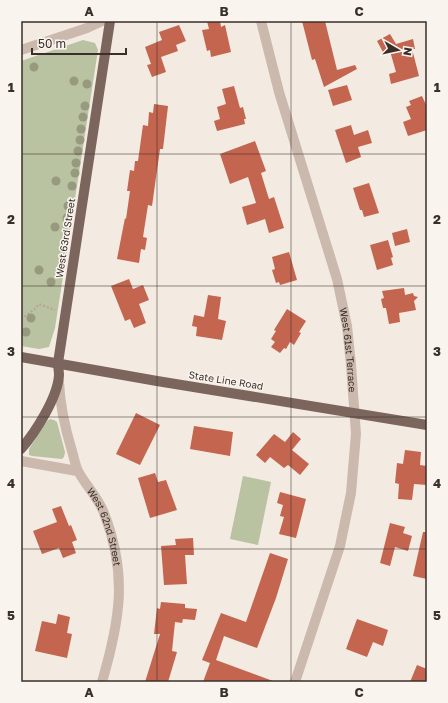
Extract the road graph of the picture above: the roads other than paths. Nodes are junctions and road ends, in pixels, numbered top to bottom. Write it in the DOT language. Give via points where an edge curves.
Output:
graph roads {
  1 [pos="102,21"];
  2 [pos="110,21"];
  3 [pos="261,21"];
  4 [pos="21,50"];
  5 [pos="21,357"];
  6 [pos="58,363"];
  7 [pos="59,376"];
  8 [pos="354,413"];
  9 [pos="427,425"];
  10 [pos="21,449"];
  11 [pos="21,461"];
  12 [pos="78,471"];
  13 [pos="102,682"];
  14 [pos="294,682"];
  1 -- 4 [label="street"];
  2 -- 6 [label="main road, West 63rd Street"];
  3 -- 8 [label="street, West 61st Terrace" via="279,92 337,279 347,326"];
  5 -- 6 [label="main road, State Line Road"];
  6 -- 7 [label="main road, West 63rd Street"];
  6 -- 8 [label="main road, State Line Road"];
  7 -- 10 [label="main road, West 63rd Street" via="48,408"];
  7 -- 12 [label="street, West 62nd Street" via="65,429"];
  8 -- 9 [label="main road, State Line Road"];
  8 -- 14 [label="street, West 61st Terrace" via="356,434 352,486 340,546"];
  11 -- 12 [label="street"];
  12 -- 13 [label="street, West 62nd Street" via="103,511 115,544 120,582 118,620"];
}
